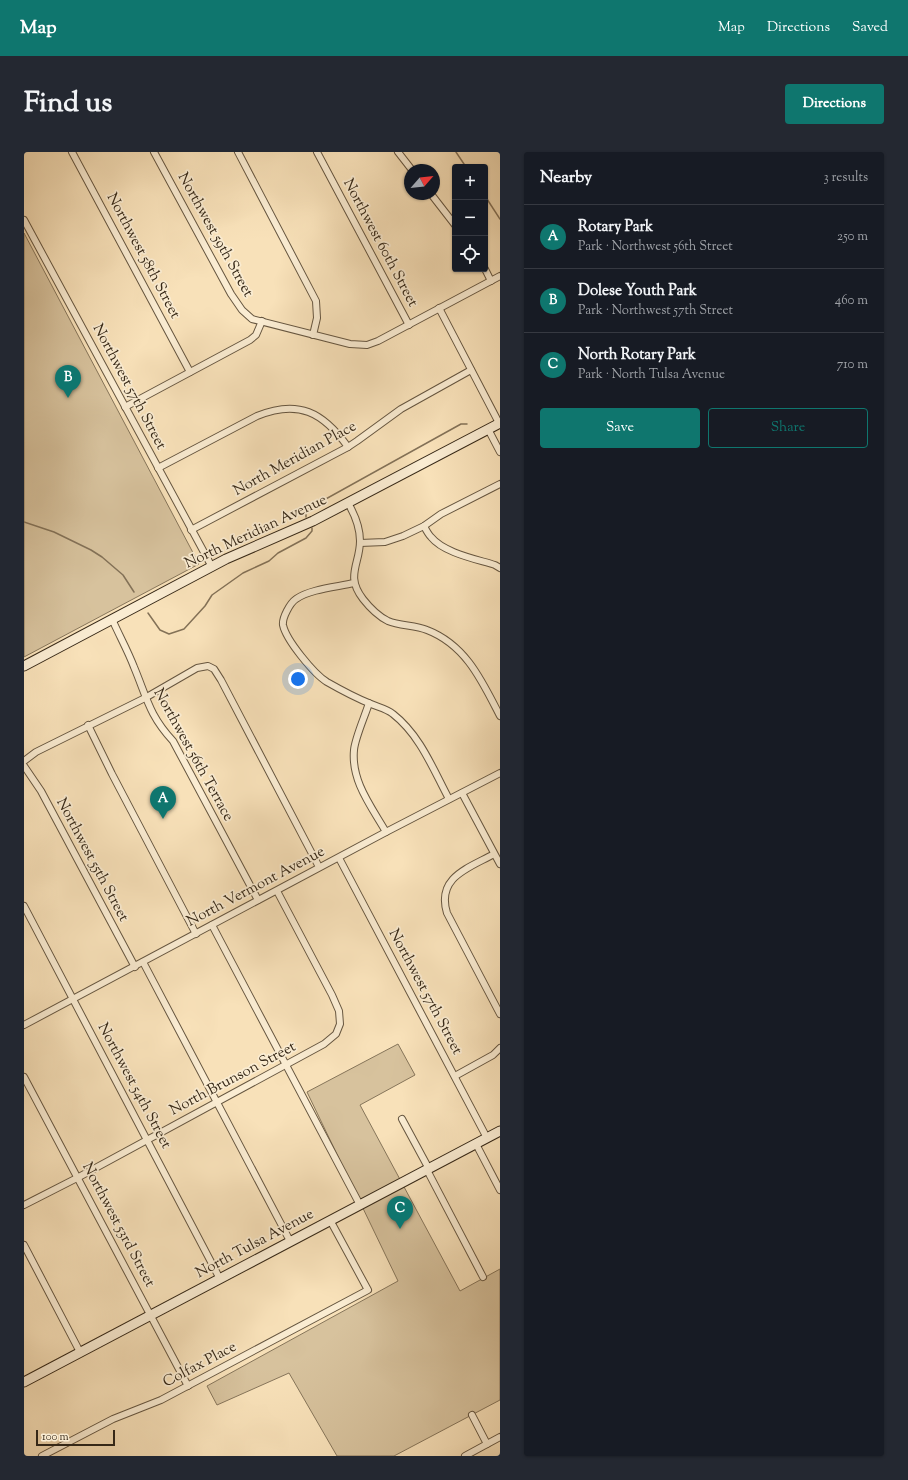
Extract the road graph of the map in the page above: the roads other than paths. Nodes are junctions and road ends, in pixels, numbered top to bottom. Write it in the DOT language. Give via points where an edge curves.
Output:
graph roads {
  1 [pos="72,152"];
  2 [pos="154,152"];
  3 [pos="238,152"];
  4 [pos="317,152"];
  5 [pos="398,152"];
  6 [pos="407,164"];
  7 [pos="436,200"];
  8 [pos="24,220"];
  9 [pos="452,220"];
  10 [pos="486,272"];
  11 [pos="500,276"];
  12 [pos="491,281"];
  13 [pos="439,308"];
  14 [pos="262,321"];
  15 [pos="409,325"];
  16 [pos="313,335"];
  17 [pos="471,370"];
  18 [pos="190,372"];
  19 [pos="125,407"];
  20 [pos="500,423"];
  21 [pos="488,429"];
  22 [pos="348,447"];
  23 [pos="500,452"];
  24 [pos="158,468"];
  25 [pos="500,484"];
  26 [pos="348,503"];
  27 [pos="424,526"];
  28 [pos="191,530"];
  29 [pos="360,543"];
  30 [pos="212,567"];
  31 [pos="500,568"];
  32 [pos="354,583"];
  33 [pos="112,619"];
  34 [pos="24,666"];
  35 [pos="145,698"];
  36 [pos="369,703"];
  37 [pos="500,716"];
  38 [pos="88,725"];
  39 [pos="24,761"];
  40 [pos="24,766"];
  41 [pos="500,773"];
  42 [pos="462,793"];
  43 [pos="449,799"];
  44 [pos="386,832"];
  45 [pos="494,854"];
  46 [pos="339,858"];
  47 [pos="500,864"];
  48 [pos="319,867"];
  49 [pos="277,891"];
  50 [pos="258,900"];
  51 [pos="24,906"];
  52 [pos="212,925"];
  53 [pos="196,934"];
  54 [pos="143,962"];
  55 [pos="135,967"];
  56 [pos="73,999"];
  57 [pos="500,1014"];
  58 [pos="24,1025"];
  59 [pos="500,1048"];
  60 [pos="287,1065"];
  61 [pos="455,1076"];
  62 [pos="24,1077"];
  63 [pos="216,1102"];
  64 [pos="402,1119"];
  65 [pos="500,1131"];
  66 [pos="488,1138"];
  67 [pos="147,1139"];
  68 [pos="476,1144"];
  69 [pos="428,1169"];
  70 [pos="78,1178"];
  71 [pos="500,1190"];
  72 [pos="24,1204"];
  73 [pos="360,1205"];
  74 [pos="330,1220"];
  75 [pos="290,1241"];
  76 [pos="24,1245"];
  77 [pos="483,1277"];
  78 [pos="220,1278"];
  79 [pos="151,1315"];
  80 [pos="80,1352"];
  81 [pos="24,1382"];
  82 [pos="188,1386"];
  83 [pos="472,1415"];
  84 [pos="500,1437"];
  85 [pos="487,1444"];
  86 [pos="42,1456"];
  87 [pos="465,1456"];
  1 -- 18 [label="street, Northwest 58th Street"];
  2 -- 14 [label="street, Northwest 59th Street" via="231,294 252,319"];
  3 -- 16 [label="street" via="316,301 317,318"];
  4 -- 15 [label="street, Northwest 60th Street"];
  5 -- 6 [label="street"];
  7 -- 9 [label="street"];
  8 -- 19 [label="street, Northwest 57th Street"];
  10 -- 12 [label="street"];
  11 -- 12 [label="street, Northwest 59th Street"];
  12 -- 13 [label="street, Northwest 59th Street"];
  13 -- 15 [label="street, Northwest 59th Street"];
  13 -- 17 [label="street, Northwest 60th Street"];
  14 -- 16 [label="street, Northwest 59th Street"];
  14 -- 18 [label="street" via="256,335 250,340"];
  15 -- 16 [label="street, Northwest 59th Street" via="367,345 356,345"];
  17 -- 20 [label="street, Northwest 60th Street"];
  17 -- 22 [label="street, North Meridian Place" via="401,408"];
  18 -- 19 [label="street"];
  19 -- 24 [label="street, Northwest 57th Street"];
  20 -- 21 [label="street, North Meridian Avenue"];
  21 -- 23 [label="street"];
  21 -- 26 [label="street, North Meridian Avenue"];
  22 -- 24 [label="street" via="322,418 293,408 272,410"];
  22 -- 28 [label="street, North Meridian Place"];
  24 -- 28 [label="street, Northwest 57th Street"];
  25 -- 27 [label="street" via="441,514"];
  26 -- 29 [label="street" via="359,530"];
  26 -- 30 [label="street, North Meridian Avenue" via="313,522"];
  27 -- 29 [label="street" via="385,542"];
  27 -- 31 [label="street" via="431,538 442,546"];
  28 -- 30 [label="street, Northwest 57th Street"];
  29 -- 32 [label="street"];
  30 -- 33 [label="street, North Meridian Avenue"];
  32 -- 36 [label="street" via="295,599 287,609 283,624 289,638 326,682"];
  32 -- 37 [label="street" via="372,610 388,621 427,630 448,641 462,653"];
  33 -- 34 [label="street, North Meridian Avenue"];
  33 -- 35 [label="street, Northwest 56th Terrace" via="135,668"];
  35 -- 38 [label="street"];
  35 -- 48 [label="street" via="197,668 208,666 214,669"];
  35 -- 50 [label="street, Northwest 56th Terrace" via="163,730 173,741"];
  36 -- 43 [label="street" via="391,712 420,742"];
  36 -- 44 [label="street" via="354,749 355,771 358,783"];
  38 -- 39 [label="street"];
  38 -- 53 [label="street"];
  40 -- 55 [label="street, Northwest 55th Street" via="41,791"];
  41 -- 42 [label="street, North Vermont Avenue"];
  42 -- 43 [label="street, North Vermont Avenue"];
  42 -- 45 [label="street"];
  43 -- 44 [label="street, North Vermont Avenue"];
  44 -- 46 [label="street, North Vermont Avenue"];
  45 -- 47 [label="street"];
  45 -- 57 [label="street" via="456,876 444,892 444,903"];
  46 -- 48 [label="street, North Vermont Avenue"];
  46 -- 61 [label="street, Northwest 57th Street"];
  48 -- 49 [label="street, North Vermont Avenue"];
  49 -- 50 [label="street, North Vermont Avenue"];
  49 -- 60 [label="street, North Brunson Street" via="332,995 339,1011 340,1024 336,1034 324,1044"];
  50 -- 52 [label="street, North Vermont Avenue"];
  51 -- 56 [label="street, Northwest 54th Street"];
  52 -- 53 [label="street, North Vermont Avenue"];
  52 -- 60 [label="street"];
  53 -- 54 [label="street, North Vermont Avenue"];
  54 -- 55 [label="street, North Vermont Avenue"];
  54 -- 63 [label="street"];
  55 -- 56 [label="street, North Vermont Avenue"];
  56 -- 58 [label="street, North Vermont Avenue"];
  56 -- 67 [label="street, Northwest 54th Street"];
  59 -- 61 [label="street" via="493,1055"];
  60 -- 63 [label="street, North Brunson Street"];
  60 -- 73 [label="street"];
  61 -- 66 [label="street, Northwest 57th Street"];
  62 -- 70 [label="street, Northwest 53rd Street"];
  63 -- 67 [label="street, North Brunson Street"];
  63 -- 75 [label="street"];
  64 -- 69 [label="street"];
  65 -- 66 [label="street, North Tulsa Avenue"];
  66 -- 68 [label="street, North Tulsa Avenue"];
  67 -- 70 [label="street, North Brunson Street"];
  67 -- 78 [label="street, Northwest 54th Street"];
  68 -- 69 [label="street, North Tulsa Avenue"];
  68 -- 71 [label="street"];
  69 -- 73 [label="street, North Tulsa Avenue"];
  69 -- 77 [label="street"];
  70 -- 72 [label="street, North Brunson Street"];
  70 -- 79 [label="street, Northwest 53rd Street"];
  73 -- 74 [label="street, North Tulsa Avenue"];
  74 -- 75 [label="street, North Tulsa Avenue"];
  74 -- 82 [label="street, Colfax Place" via="368,1290"];
  75 -- 78 [label="street, North Tulsa Avenue"];
  76 -- 80 [label="street"];
  78 -- 79 [label="street, North Tulsa Avenue"];
  79 -- 80 [label="street, North Tulsa Avenue"];
  79 -- 82 [label="street, Northwest 53rd Street"];
  80 -- 81 [label="street, North Tulsa Avenue"];
  82 -- 86 [label="street, Colfax Place" via="113,1419"];
  83 -- 85 [label="street"];
  84 -- 85 [label="street"];
  85 -- 87 [label="street"];
}
